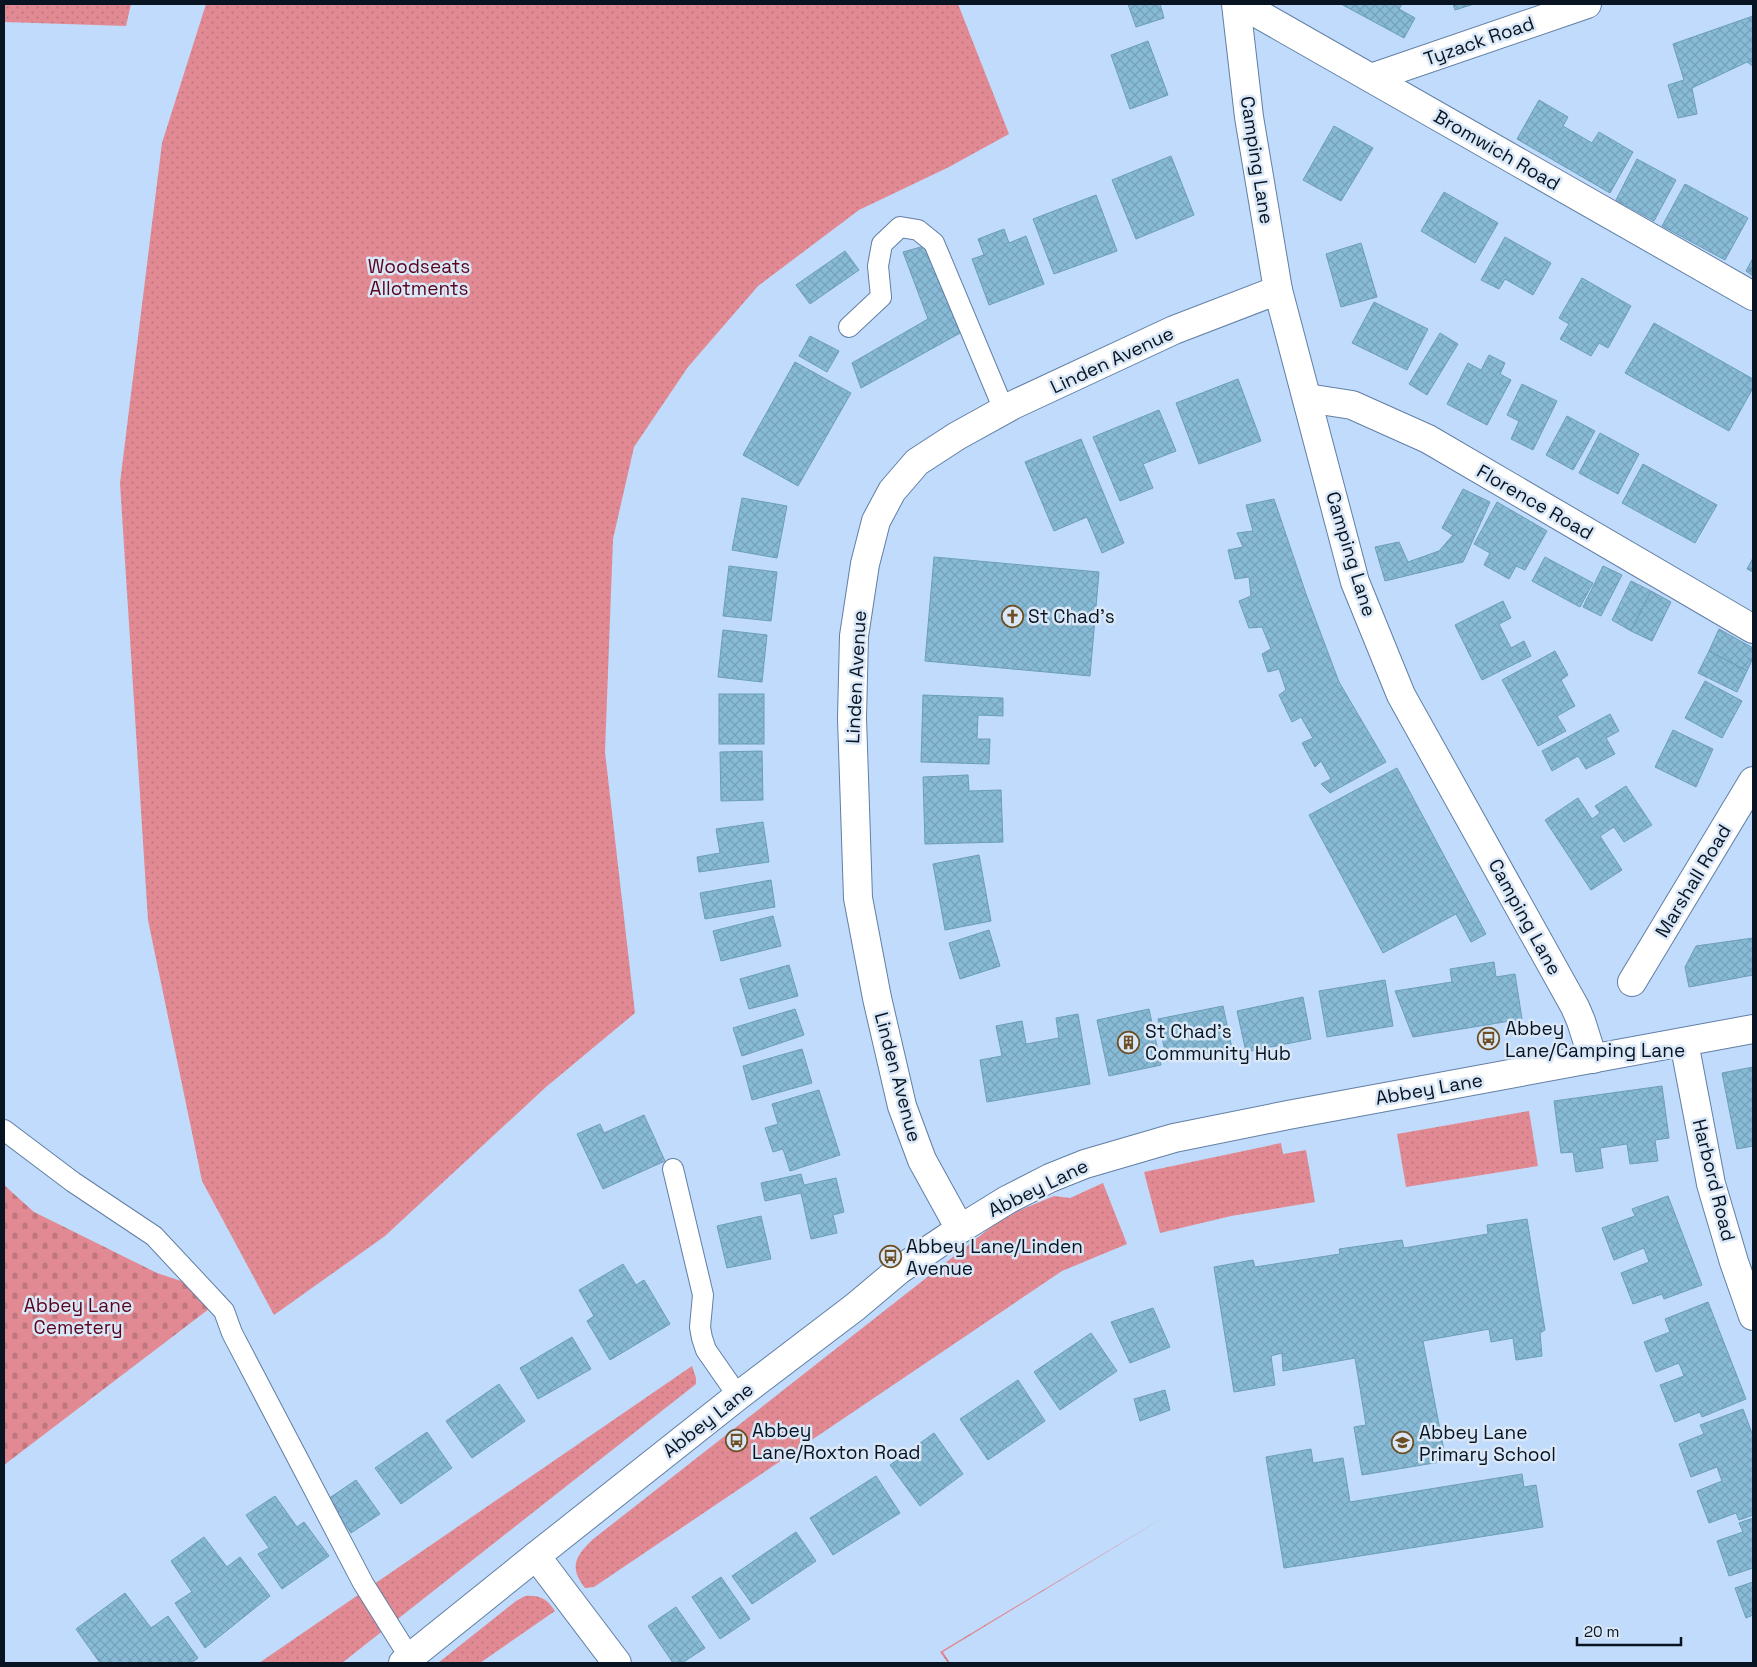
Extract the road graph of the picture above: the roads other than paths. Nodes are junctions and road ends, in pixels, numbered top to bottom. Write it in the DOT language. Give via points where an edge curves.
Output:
graph roads {
  1 [pos="1236,4"];
  2 [pos="1241,4"];
  3 [pos="1587,4"];
  4 [pos="1371,78"];
  5 [pos="1278,290"];
  6 [pos="1753,296"];
  7 [pos="849,327"];
  8 [pos="1307,398"];
  9 [pos="1004,410"];
  10 [pos="1753,629"];
  11 [pos="1753,781"];
  12 [pos="1632,982"];
  13 [pos="1753,1029"];
  14 [pos="1684,1042"];
  15 [pos="1593,1059"];
  16 [pos="4,1130"];
  17 [pos="673,1169"];
  18 [pos="960,1229"];
  19 [pos="1753,1316"];
  20 [pos="738,1396"];
  21 [pos="536,1556"];
  22 [pos="406,1660"];
  23 [pos="617,1663"];
  1 -- 5 [label="street, Camping Lane" via="1249,117"];
  2 -- 4 [label="street, Bromwich Road"];
  3 -- 4 [label="street, Tyzack Road"];
  4 -- 6 [label="street, Bromwich Road"];
  5 -- 8 [label="street, Camping Lane"];
  5 -- 9 [label="street, Linden Avenue" via="1174,330"];
  7 -- 9 [label="lane" via="881,298 878,266 882,244 900,227 918,230 934,243"];
  8 -- 10 [label="street, Florence Road" via="1352,405 1428,439"];
  8 -- 15 [label="street, Camping Lane" via="1355,582 1401,695 1575,1006"];
  9 -- 18 [label="street, Linden Avenue" via="917,462 892,491 876,521 854,636 853,797 858,898 876,998 902,1106 922,1160"];
  11 -- 12 [label="street, Marshall Road"];
  13 -- 14 [label="street, Abbey Lane"];
  14 -- 15 [label="street, Abbey Lane"];
  14 -- 19 [label="street, Harbord Road" via="1711,1184"];
  15 -- 18 [label="street, Abbey Lane" via="1174,1138 1085,1164 1050,1178"];
  16 -- 22 [label="lane" via="73,1182 154,1236 224,1311 232,1333"];
  17 -- 20 [label="lane" via="703,1294 702,1338 706,1350"];
  18 -- 20 [label="street, Abbey Lane" via="899,1270 856,1307"];
  20 -- 21 [label="street, Abbey Lane"];
  21 -- 22 [label="street, Abbey Lane"];
  21 -- 23 [label="street"];
}
